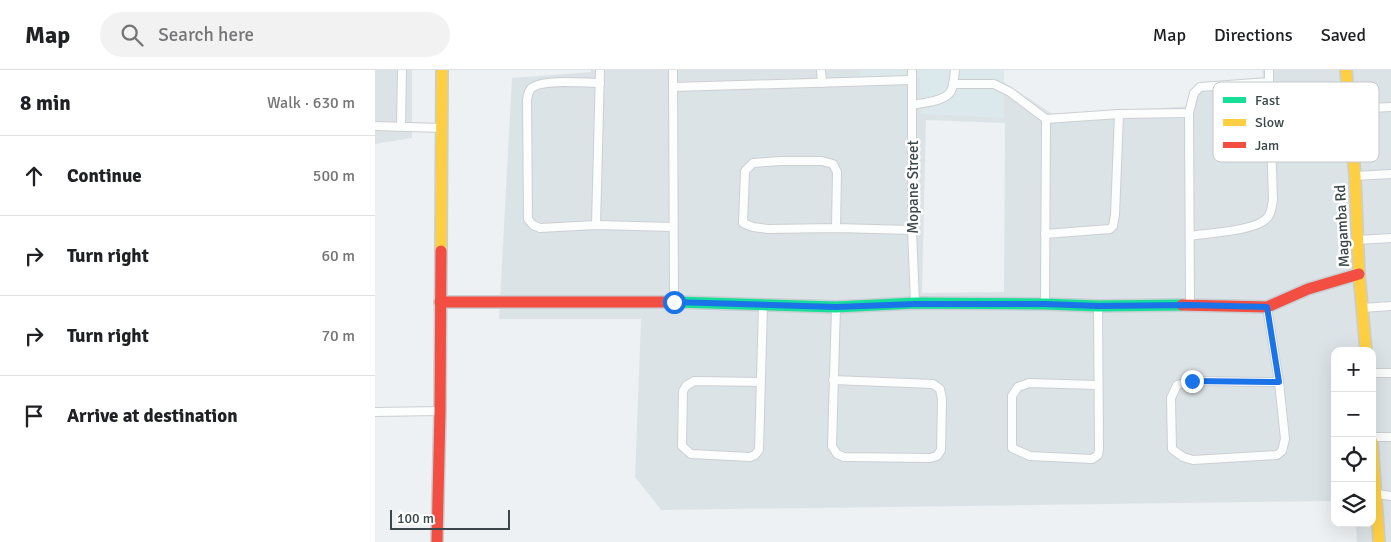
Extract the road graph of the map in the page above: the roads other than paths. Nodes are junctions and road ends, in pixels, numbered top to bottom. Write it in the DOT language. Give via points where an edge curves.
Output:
graph roads {
  1 [pos="402,70"];
  2 [pos="442,70"];
  3 [pos="600,70"];
  4 [pos="673,70"];
  5 [pos="821,70"];
  6 [pos="912,70"];
  7 [pos="955,70"];
  8 [pos="1269,70"];
  9 [pos="911,80"];
  10 [pos="1269,82"];
  11 [pos="600,83"];
  12 [pos="822,83"];
  13 [pos="953,84"];
  14 [pos="1213,86"];
  15 [pos="673,87"];
  16 [pos="913,105"];
  17 [pos="1189,113"];
  18 [pos="1119,114"];
  19 [pos="1046,119"];
  20 [pos="375,126"];
  21 [pos="401,126"];
  22 [pos="443,128"];
  23 [pos="1272,162"];
  24 [pos="1354,162"];
  25 [pos="1391,174"];
  26 [pos="1355,176"];
  27 [pos="596,225"];
  28 [pos="673,227"];
  29 [pos="836,228"];
  30 [pos="912,230"];
  31 [pos="1045,234"];
  32 [pos="1190,236"];
  33 [pos="1391,238"];
  34 [pos="1357,240"];
  35 [pos="1359,274"];
  36 [pos="440,302"];
  37 [pos="674,302"];
  38 [pos="915,304"];
  39 [pos="1045,304"];
  40 [pos="763,305"];
  41 [pos="1190,305"];
  42 [pos="1098,306"];
  43 [pos="1391,306"];
  44 [pos="836,307"];
  45 [pos="1267,307"];
  46 [pos="1362,308"];
  47 [pos="1366,347"];
  48 [pos="1376,373"];
  49 [pos="1391,373"];
  50 [pos="833,380"];
  51 [pos="761,382"];
  52 [pos="1279,382"];
  53 [pos="1097,385"];
  54 [pos="440,411"];
  55 [pos="375,412"];
  56 [pos="1391,436"];
  57 [pos="1376,437"];
  58 [pos="1376,482"];
  59 [pos="1377,494"];
  60 [pos="1391,496"];
  61 [pos="437,542"];
  62 [pos="1379,542"];
  1 -- 21 [label="street"];
  2 -- 22 [label="street"];
  3 -- 11 [label="street"];
  4 -- 15 [label="street"];
  5 -- 12 [label="street"];
  6 -- 9 [label="street, Mopane Street"];
  7 -- 13 [label="street"];
  8 -- 10 [label="street"];
  9 -- 12 [label="street"];
  9 -- 16 [label="street, Mopane Street"];
  11 -- 27 [label="street"];
  11 -- 27 [label="street" via="545,83 528,91 527,100 527,218 533,226 540,228"];
  12 -- 15 [label="street"];
  13 -- 16 [label="street" via="951,92 941,99"];
  13 -- 19 [label="street" via="995,84"];
  14 -- 17 [label="street" via="1200,87 1194,93"];
  15 -- 28 [label="street"];
  16 -- 30 [label="street, Mopane Street"];
  17 -- 18 [label="street"];
  17 -- 32 [label="street"];
  18 -- 19 [label="street"];
  18 -- 31 [label="street" via="1113,226 1110,229"];
  19 -- 31 [label="street"];
  20 -- 21 [label="street"];
  21 -- 22 [label="street"];
  22 -- 36 [label="street"];
  23 -- 32 [label="street" via="1273,199 1268,217 1245,228"];
  24 -- 26 [label="street, Magamba Rd"];
  25 -- 26 [label="street"];
  26 -- 34 [label="street, Magamba Rd"];
  27 -- 28 [label="street"];
  28 -- 37 [label="street"];
  29 -- 29 [label="street" via="768,229 753,228 743,223 745,171 753,163 821,161 833,164 837,172"];
  29 -- 30 [label="street"];
  30 -- 38 [label="street, Mopane Street"];
  31 -- 39 [label="street"];
  32 -- 41 [label="street"];
  33 -- 34 [label="street"];
  34 -- 35 [label="street, Magamba Rd"];
  35 -- 45 [label="street" via="1308,289"];
  35 -- 46 [label="street, Magamba Rd"];
  36 -- 37 [label="street"];
  36 -- 54 [label="street"];
  37 -- 40 [label="street"];
  38 -- 39 [label="street"];
  38 -- 44 [label="street"];
  39 -- 42 [label="street"];
  40 -- 44 [label="street"];
  40 -- 51 [label="street"];
  41 -- 42 [label="street"];
  41 -- 45 [label="street"];
  42 -- 53 [label="street"];
  43 -- 46 [label="street"];
  44 -- 50 [label="street"];
  45 -- 52 [label="street"];
  46 -- 47 [label="street, Magamba Rd"];
  48 -- 49 [label="street"];
  50 -- 50 [label="street" via="832,446 837,454 845,457 937,456 941,450 940,389 933,384"];
  51 -- 51 [label="street" via="759,450 755,455 691,454 682,446 683,391 686,386 694,381"];
  52 -- 52 [label="street" via="1285,439 1282,451 1277,455 1193,460 1172,449 1171,398 1177,385 1192,381"];
  53 -- 53 [label="street" via="1098,455 1092,459 1030,456 1012,448 1012,396 1018,387 1029,383"];
  54 -- 55 [label="street"];
  54 -- 61 [label="street"];
  56 -- 57 [label="street"];
  58 -- 59 [label="street"];
  59 -- 60 [label="street"];
  59 -- 62 [label="street"];
}
